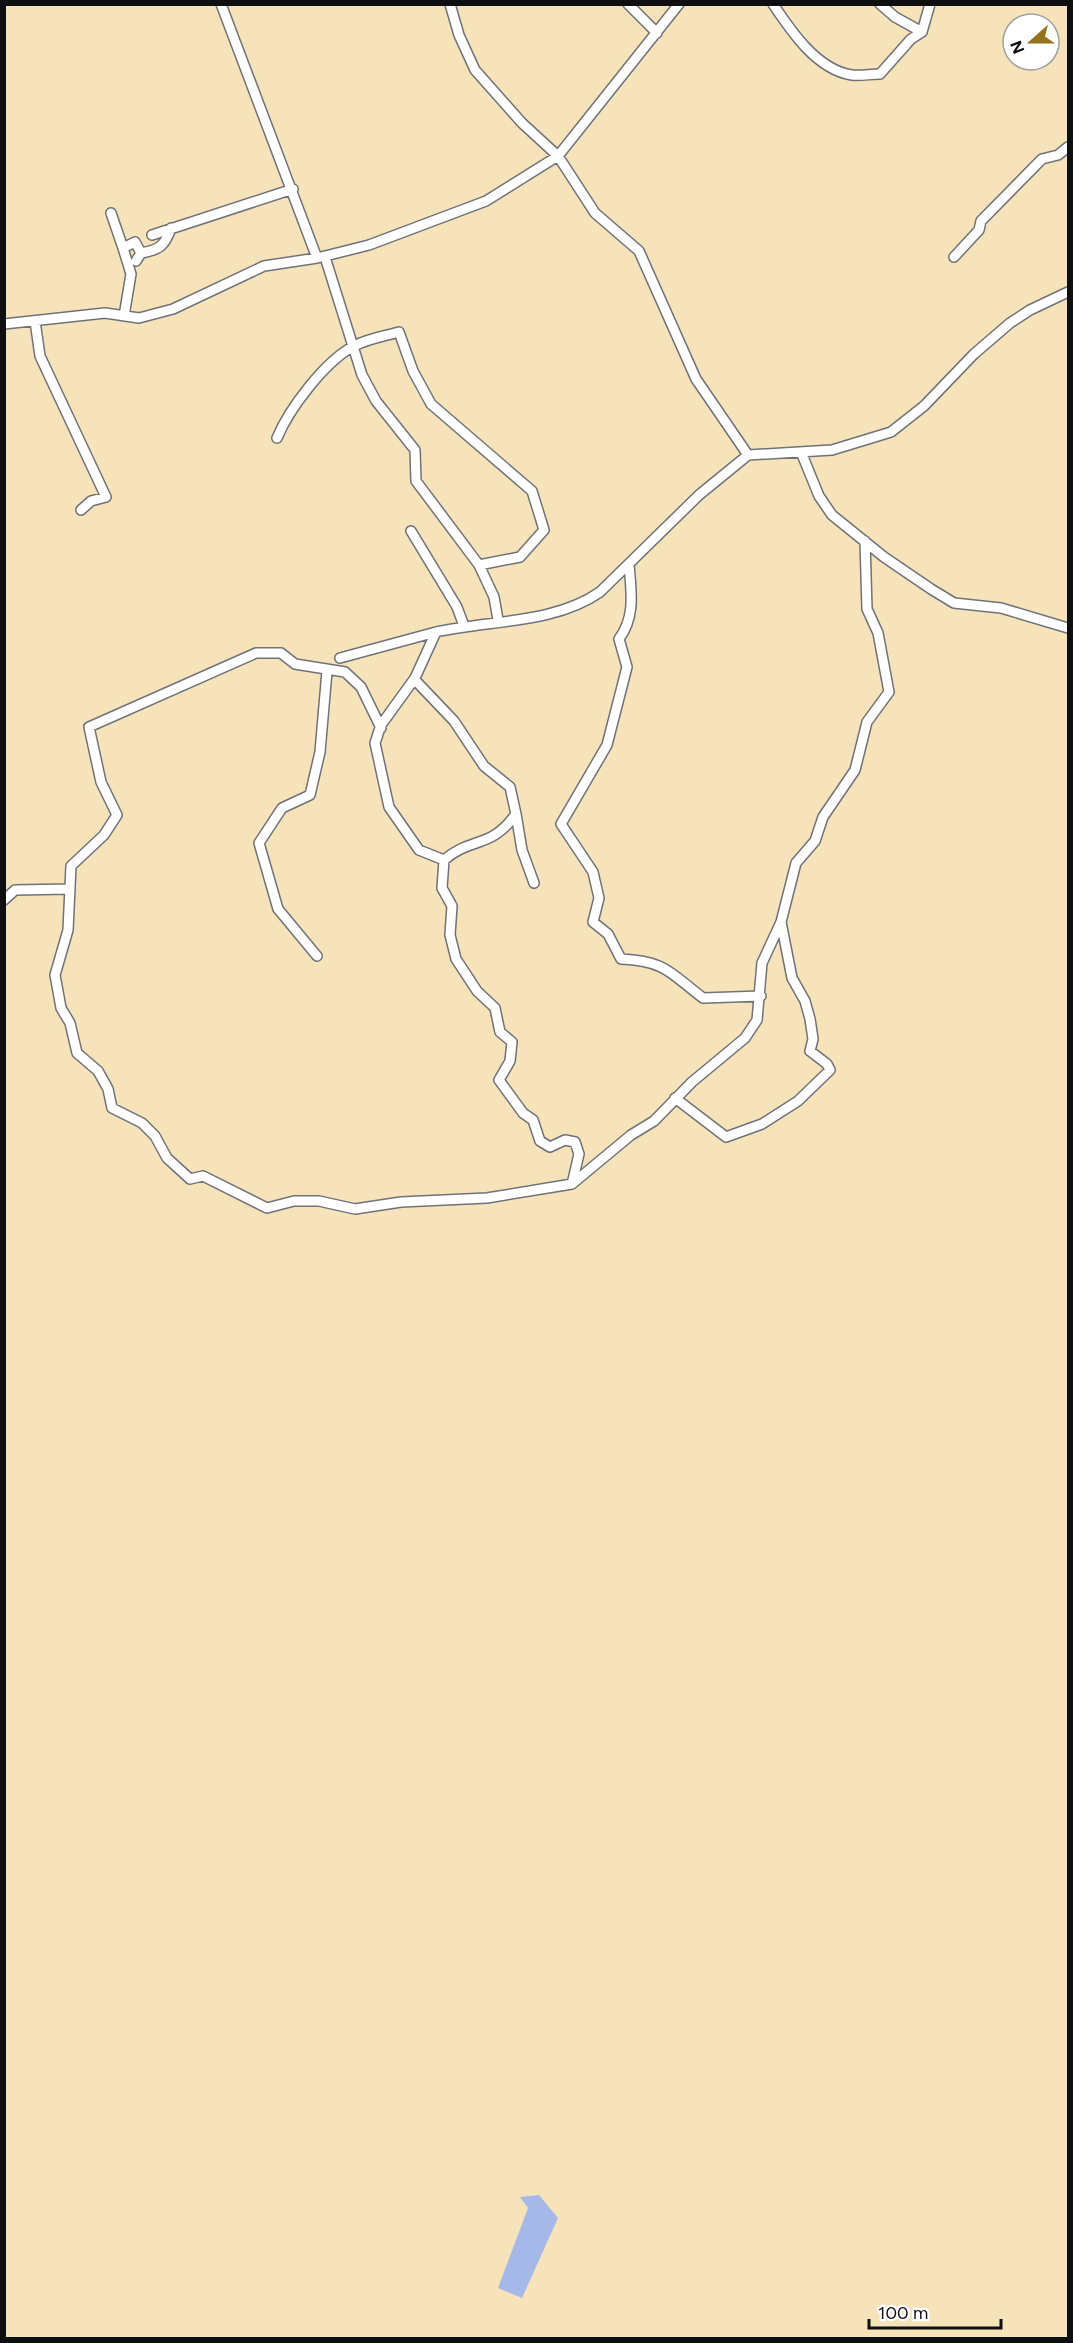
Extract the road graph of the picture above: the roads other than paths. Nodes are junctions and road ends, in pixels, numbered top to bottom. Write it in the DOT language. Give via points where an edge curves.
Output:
graph roads {
  1 [pos="221,4"];
  2 [pos="450,4"];
  3 [pos="628,4"];
  4 [pos="679,4"];
  5 [pos="773,4"];
  6 [pos="880,4"];
  7 [pos="930,4"];
  8 [pos="922,32"];
  9 [pos="657,33"];
  10 [pos="1068,147"];
  11 [pos="558,156"];
  12 [pos="293,189"];
  13 [pos="111,213"];
  14 [pos="171,228"];
  15 [pos="153,235"];
  16 [pos="123,248"];
  17 [pos="321,257"];
  18 [pos="954,257"];
  19 [pos="1068,292"];
  20 [pos="124,316"];
  21 [pos="35,321"];
  22 [pos="4,324"];
  23 [pos="354,346"];
  24 [pos="278,438"];
  25 [pos="801,452"];
  26 [pos="748,455"];
  27 [pos="81,510"];
  28 [pos="411,531"];
  29 [pos="865,540"];
  30 [pos="629,564"];
  31 [pos="479,565"];
  32 [pos="498,620"];
  33 [pos="464,626"];
  34 [pos="1068,628"];
  35 [pos="436,632"];
  36 [pos="340,658"];
  37 [pos="327,671"];
  38 [pos="414,679"];
  39 [pos="381,728"];
  40 [pos="516,814"];
  41 [pos="444,860"];
  42 [pos="534,883"];
  43 [pos="70,889"];
  44 [pos="4,900"];
  45 [pos="781,922"];
  46 [pos="317,956"];
  47 [pos="761,996"];
  48 [pos="675,1098"];
  49 [pos="572,1184"];
  1 -- 12 [label="street"];
  2 -- 11 [label="street" via="475,70"];
  3 -- 9 [label="street"];
  4 -- 9 [label="street"];
  5 -- 8 [label="street" via="800,44 850,75 880,74"];
  6 -- 8 [label="street"];
  7 -- 8 [label="street"];
  9 -- 11 [label="street"];
  10 -- 18 [label="street" via="1058,155 1042,159 981,221 979,230"];
  11 -- 17 [label="street" via="486,201 369,245"];
  11 -- 26 [label="street" via="595,213 639,251 696,379"];
  12 -- 14 [label="street"];
  12 -- 17 [label="street"];
  13 -- 16 [label="street"];
  14 -- 15 [label="street"];
  14 -- 16 [label="street" via="158,250 139,257 135,242"];
  16 -- 20 [label="street" via="131,274"];
  17 -- 20 [label="street" via="264,266 173,309 139,318"];
  17 -- 23 [label="street"];
  19 -- 25 [label="street" via="1010,323 967,360 924,406 891,432 832,450"];
  20 -- 21 [label="street" via="105,314"];
  21 -- 22 [label="street"];
  21 -- 27 [label="street" via="40,356 105,497 91,501"];
  23 -- 24 [label="street" via="309,385 301,402 285,420"];
  23 -- 31 [label="street" via="362,375 376,401 415,450 416,481"];
  23 -- 31 [label="street" via="399,332 431,404 532,491 544,530 520,557"];
  25 -- 26 [label="street"];
  25 -- 29 [label="street" via="825,507 843,526"];
  26 -- 30 [label="street" via="699,495"];
  28 -- 33 [label="street" via="457,607"];
  29 -- 34 [label="street" via="954,603 1001,608"];
  29 -- 45 [label="street" via="867,609 878,633 889,692 867,722 855,770 823,817 815,841 796,862"];
  30 -- 32 [label="street" via="581,604 542,616"];
  30 -- 47 [label="street" via="632,606 627,628 619,639 627,667 607,745 561,824 592,872 599,898 593,922 608,934 621,959 646,960 667,969 703,998"];
  31 -- 32 [label="street" via="494,597"];
  32 -- 33 [label="street"];
  33 -- 35 [label="street"];
  35 -- 36 [label="street"];
  35 -- 38 [label="street"];
  37 -- 39 [label="street" via="345,672 361,687"];
  37 -- 43 [label="street" via="296,664 281,653 256,652 89,727 101,782 117,815 104,835 71,866"];
  37 -- 46 [label="street" via="320,752 310,795 282,808 258,843 278,909"];
  38 -- 39 [label="street"];
  38 -- 40 [label="street" via="454,721 484,766 510,787"];
  39 -- 41 [label="street" via="375,743 389,807 419,850"];
  40 -- 41 [label="street" via="504,831 486,842 458,848"];
  40 -- 42 [label="street" via="522,850"];
  41 -- 49 [label="street" via="442,888 452,906 450,935 456,959 477,991 495,1008 500,1032 512,1042 510,1061 499,1080 523,1113 533,1120 540,1141 550,1146 565,1140 575,1143 579,1154"];
  43 -- 44 [label="street" via="15,890"];
  43 -- 49 [label="street" via="68,930 55,975 77,1053 98,1071 112,1108 142,1123 155,1136 167,1158 190,1179 203,1176 267,1208 294,1201 319,1201 355,1209 401,1202 487,1198"];
  45 -- 47 [label="street" via="762,963"];
  45 -- 48 [label="street" via="792,978 810,1019 810,1051 831,1070 798,1101 762,1124 726,1137"];
  47 -- 48 [label="street" via="757,1020 745,1038"];
  48 -- 49 [label="street" via="654,1120"];
}
